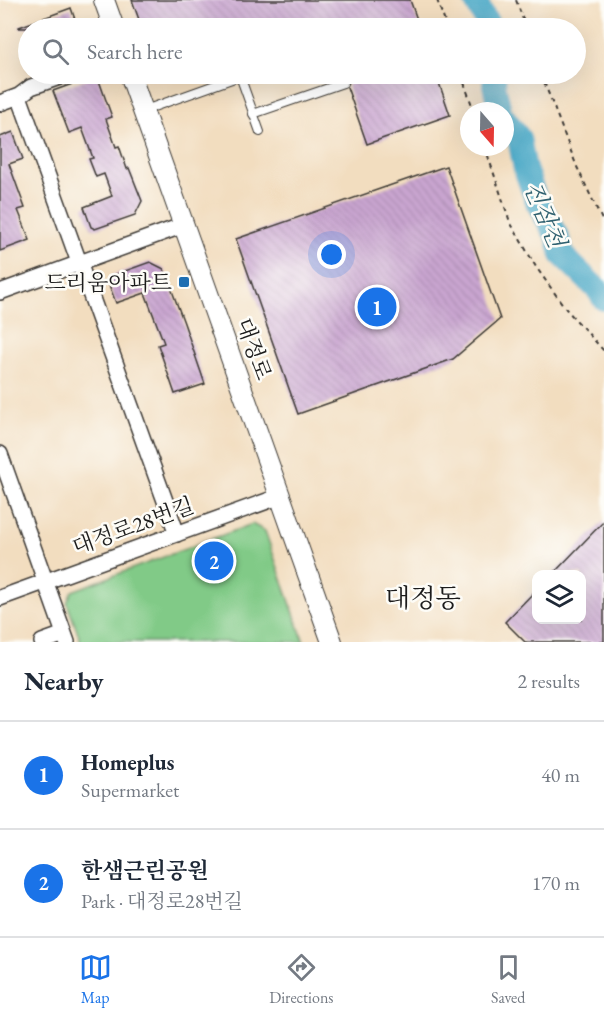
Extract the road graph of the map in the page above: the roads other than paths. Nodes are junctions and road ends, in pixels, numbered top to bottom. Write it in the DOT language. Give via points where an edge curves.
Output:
graph roads {
  1 [pos="104,0"];
  2 [pos="110,18"];
  3 [pos="40,84"];
  4 [pos="134,84"];
  5 [pos="218,84"];
  6 [pos="243,84"];
  7 [pos="340,84"];
  8 [pos="20,96"];
  9 [pos="0,103"];
  10 [pos="144,111"];
  11 [pos="253,114"];
  12 [pos="260,132"];
  13 [pos="184,225"];
  14 [pos="80,263"];
  15 [pos="0,292"];
  16 [pos="0,454"];
  17 [pos="281,496"];
  18 [pos="177,534"];
  19 [pos="46,581"];
  20 [pos="0,598"];
  21 [pos="66,638"];
  22 [pos="42,642"];
  23 [pos="332,642"];
  1 -- 2 [label="street"];
  3 -- 8 [label="street"];
  4 -- 10 [label="street, 대정로"];
  5 -- 10 [label="lane"];
  6 -- 11 [label="lane"];
  7 -- 11 [label="lane"];
  8 -- 9 [label="street"];
  8 -- 14 [label="street"];
  10 -- 13 [label="street, 대정로"];
  11 -- 12 [label="lane"];
  13 -- 14 [label="street"];
  13 -- 17 [label="street, 대정로"];
  14 -- 15 [label="street"];
  14 -- 18 [label="street"];
  16 -- 19 [label="street"];
  17 -- 18 [label="street, 대정로28번길"];
  17 -- 23 [label="street, 대정로"];
  18 -- 19 [label="street, 대정로28번길"];
  19 -- 20 [label="street, 대정로28번길"];
  19 -- 21 [label="street"];
  21 -- 22 [label="street"];
}
